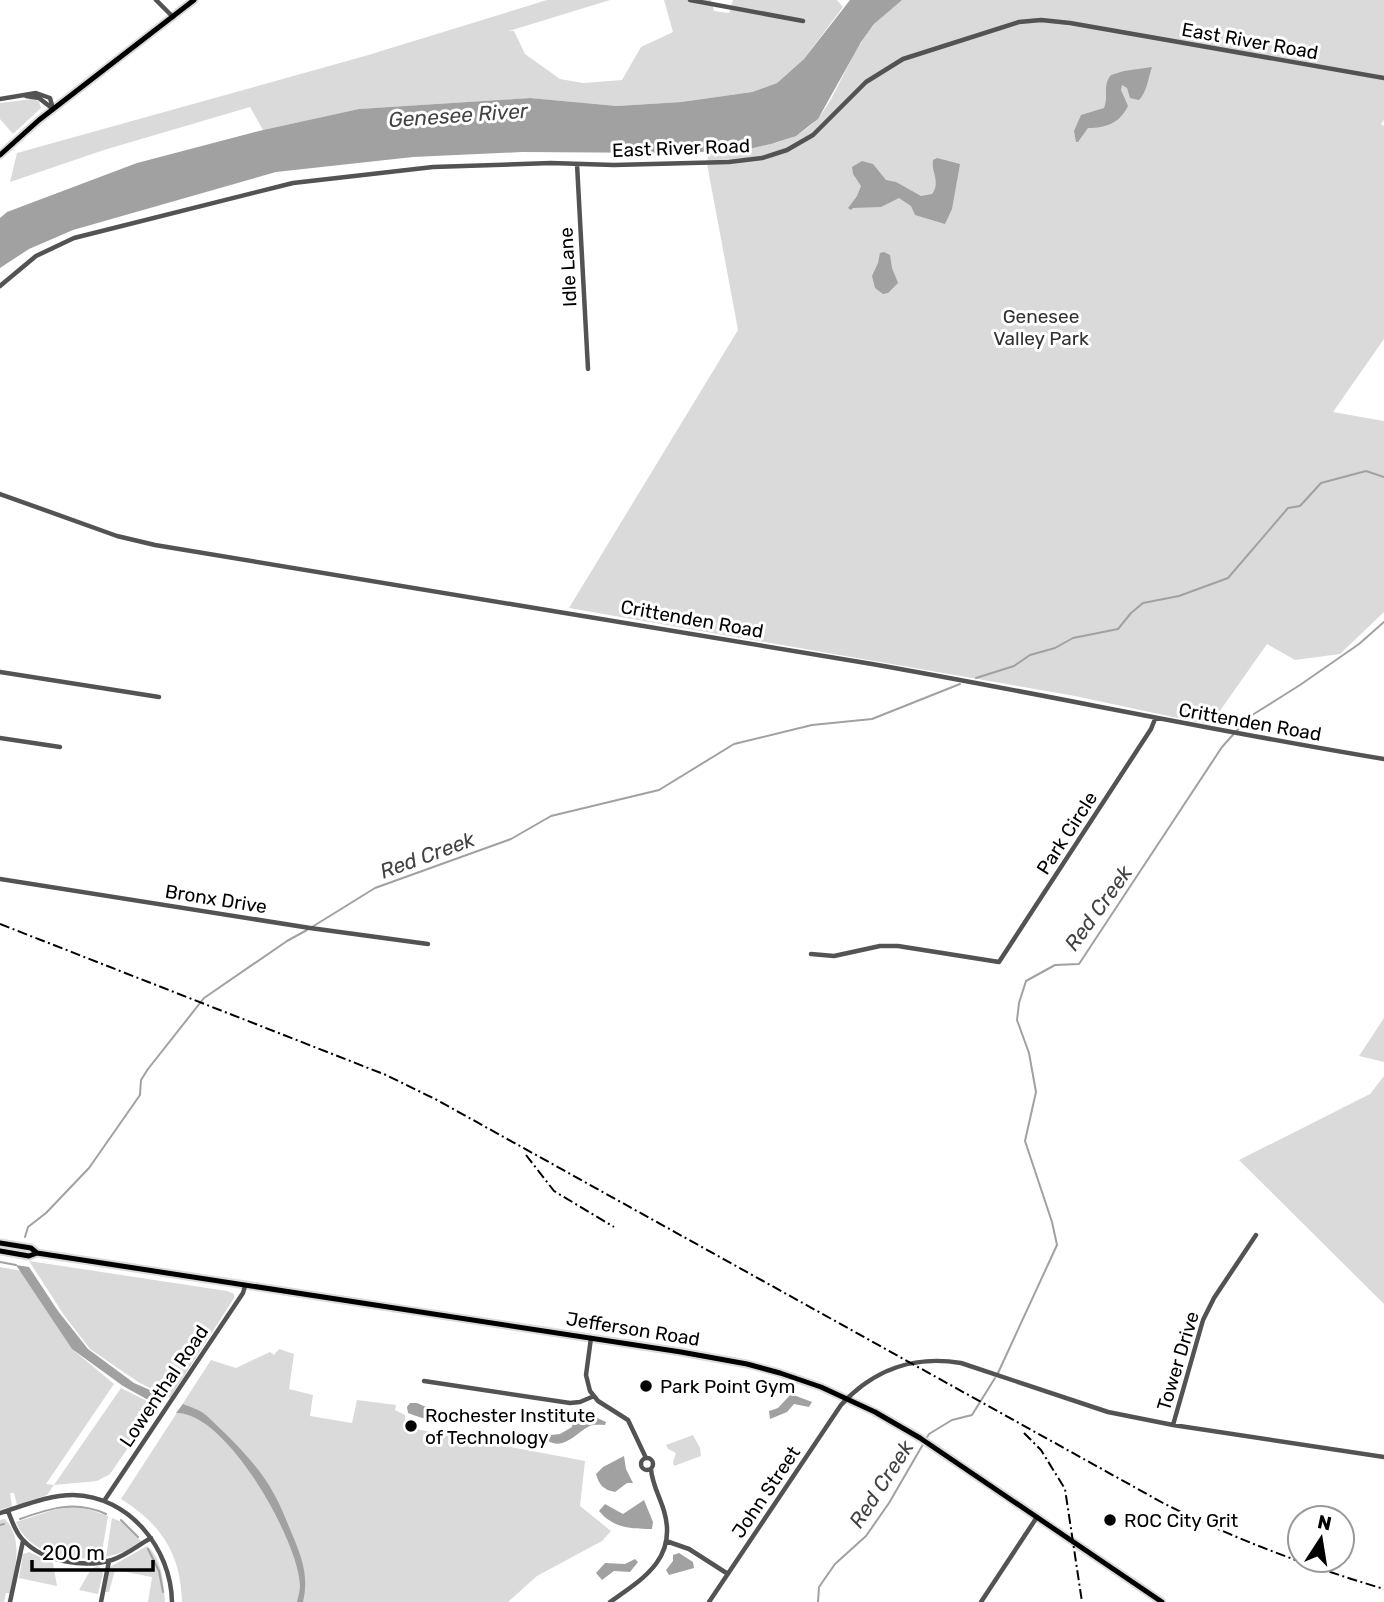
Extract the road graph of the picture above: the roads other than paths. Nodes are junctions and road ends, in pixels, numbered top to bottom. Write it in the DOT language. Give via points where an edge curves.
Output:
graph roads {
  1 [pos="156,0"];
  2 [pos="194,0"];
  3 [pos="690,0"];
  4 [pos="173,17"];
  5 [pos="803,21"];
  6 [pos="1384,78"];
  7 [pos="0,99"];
  8 [pos="53,109"];
  9 [pos="0,155"];
  10 [pos="577,164"];
  11 [pos="0,286"];
  12 [pos="588,369"];
  13 [pos="0,494"];
  14 [pos="0,672"];
  15 [pos="159,697"];
  16 [pos="1155,719"];
  17 [pos="0,738"];
  18 [pos="60,747"];
  19 [pos="1384,759"];
  20 [pos="0,879"];
  21 [pos="428,944"];
  22 [pos="810,954"];
  23 [pos="1256,1235"];
  24 [pos="0,1243"];
  25 [pos="0,1251"];
  26 [pos="37,1253"];
  27 [pos="245,1286"];
  28 [pos="591,1338"];
  29 [pos="424,1381"];
  30 [pos="594,1396"];
  31 [pos="847,1398"];
  32 [pos="1173,1425"];
  33 [pos="644,1457"];
  34 [pos="1384,1457"];
  35 [pos="649,1470"];
  36 [pos="104,1501"];
  37 [pos="8,1511"];
  38 [pos="0,1513"];
  39 [pos="1037,1517"];
  40 [pos="151,1538"];
  41 [pos="23,1540"];
  42 [pos="666,1541"];
  43 [pos="109,1561"];
  44 [pos="728,1574"];
  45 [pos="10,1602"];
  46 [pos="101,1602"];
  47 [pos="172,1602"];
  48 [pos="610,1602"];
  49 [pos="709,1602"];
  50 [pos="981,1602"];
  51 [pos="1162,1602"];
  1 -- 4 [label="street"];
  2 -- 4 [label="main road"];
  3 -- 5 [label="street"];
  4 -- 8 [label="main road"];
  6 -- 10 [label="street, East River Road" via="1070,23 1030,21 892,65 861,87 818,131 787,150 748,161"];
  7 -- 8 [label="street" via="44,94"];
  8 -- 9 [label="main road"];
  10 -- 11 [label="street, East River Road" via="433,167 293,183 74,237 36,256"];
  10 -- 12 [label="street, Idle Lane"];
  13 -- 16 [label="street, Crittenden Road" via="155,545 649,625"];
  14 -- 15 [label="street"];
  16 -- 19 [label="street, Crittenden Road"];
  16 -- 22 [label="street, Park Circle" via="999,962 898,946 834,956"];
  17 -- 18 [label="street"];
  20 -- 21 [label="street, Bronx Drive"];
  23 -- 32 [label="street, Tower Drive" via="1208,1308"];
  24 -- 26 [label="main road, Jefferson Road"];
  25 -- 26 [label="main road, Jefferson Road"];
  26 -- 27 [label="main road, Jefferson Road"];
  27 -- 28 [label="main road, Jefferson Road"];
  27 -- 36 [label="street, Lowenthal Road"];
  28 -- 30 [label="street" via="586,1375"];
  28 -- 31 [label="main road, Jefferson Road" via="747,1364"];
  29 -- 30 [label="street" via="570,1403"];
  30 -- 33 [label="street" via="628,1420"];
  31 -- 32 [label="street, John Street" via="873,1377 909,1363 946,1360 1084,1405"];
  31 -- 39 [label="main road, Jefferson Road" via="920,1438"];
  31 -- 44 [label="street, John Street"];
  32 -- 34 [label="street, John Street"];
  33 -- 35 [label="street" via="653,1463"];
  33 -- 35 [label="street" via="640,1466"];
  35 -- 42 [label="street" via="666,1516"];
  36 -- 37 [label="street" via="66,1495"];
  36 -- 40 [label="street" via="131,1517"];
  37 -- 38 [label="street"];
  37 -- 41 [label="street"];
  39 -- 50 [label="street"];
  39 -- 51 [label="main road, Jefferson Road"];
  40 -- 43 [label="street"];
  40 -- 47 [label="street" via="168,1573"];
  41 -- 43 [label="street" via="57,1558"];
  41 -- 45 [label="street"];
  42 -- 44 [label="street" via="689,1549"];
  42 -- 48 [label="street" via="650,1573"];
  43 -- 46 [label="street"];
  44 -- 49 [label="street, John Street"];
}
